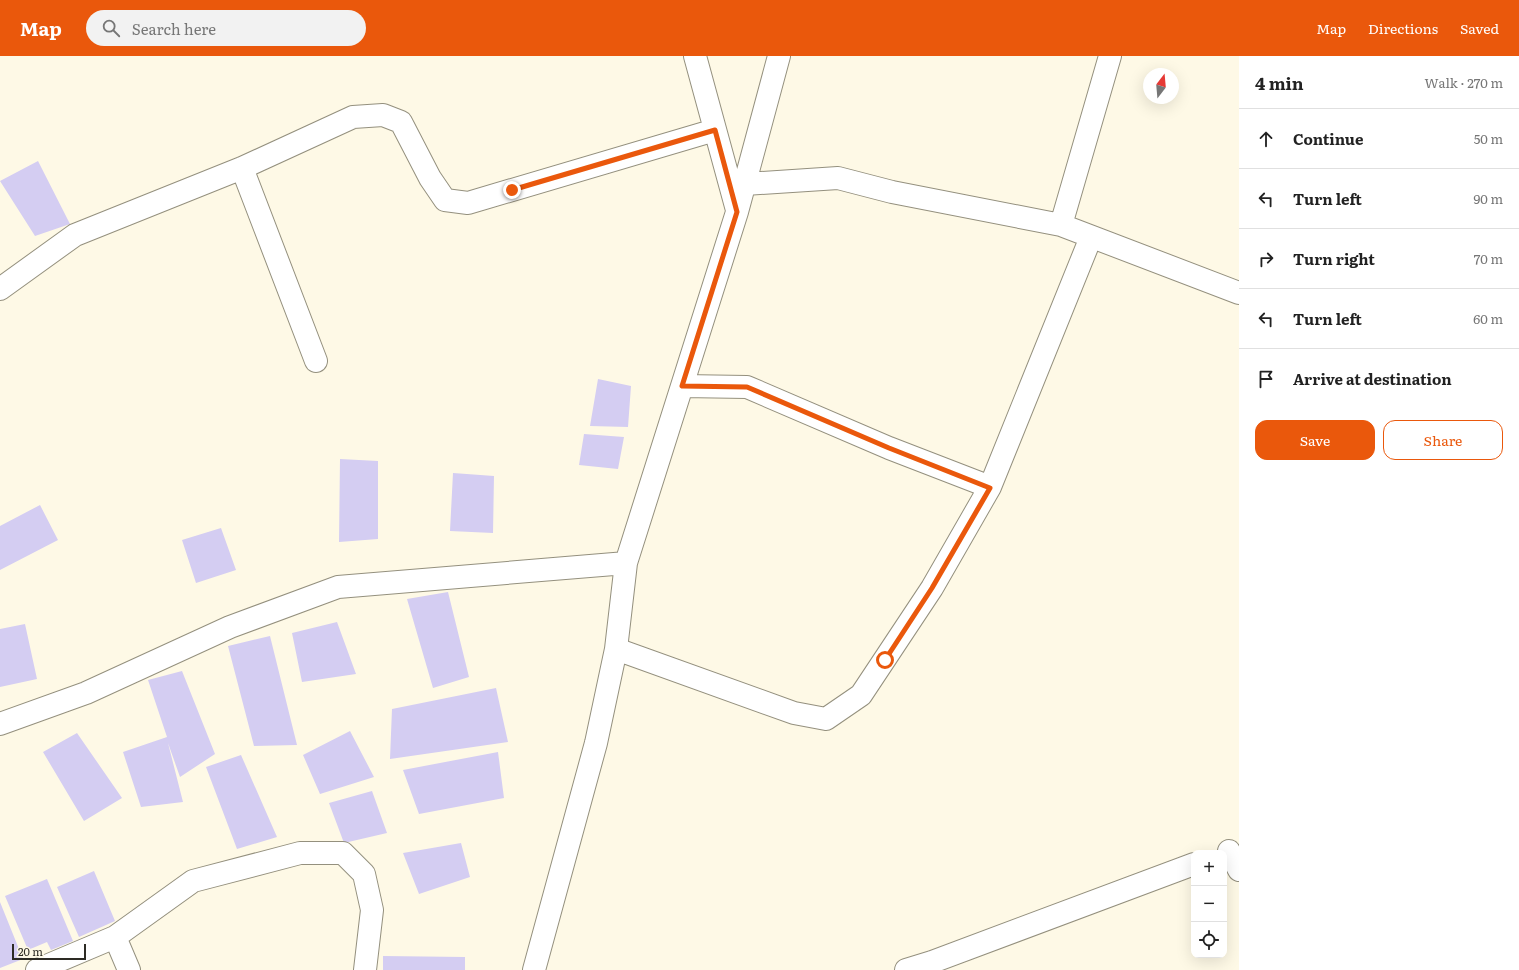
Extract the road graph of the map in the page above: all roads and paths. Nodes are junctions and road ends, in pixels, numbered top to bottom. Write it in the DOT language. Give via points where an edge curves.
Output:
graph roads {
  1 [pos="695,56"];
  2 [pos="779,56"];
  3 [pos="1110,56"];
  4 [pos="715,130"];
  5 [pos="242,168"];
  6 [pos="745,184"];
  7 [pos="737,212"];
  8 [pos="1061,225"];
  9 [pos="1091,237"];
  10 [pos="0,289"];
  11 [pos="1239,293"];
  12 [pos="316,361"];
  13 [pos="682,386"];
  14 [pos="990,488"];
  15 [pos="626,563"];
  16 [pos="616,649"];
  17 [pos="0,724"];
  18 [pos="1231,850"];
  19 [pos="1191,865"];
  20 [pos="1239,870"];
  21 [pos="115,937"];
  22 [pos="37,970"];
  23 [pos="129,970"];
  24 [pos="365,970"];
  25 [pos="534,970"];
  26 [pos="906,970"];
  1 -- 4 [label="street"];
  2 -- 6 [label="street"];
  3 -- 8 [label="street"];
  4 -- 5 [label="street" via="468,203 445,200 400,122 382,115 353,117"];
  4 -- 7 [label="street"];
  5 -- 10 [label="street" via="75,235"];
  5 -- 12 [label="street"];
  6 -- 7 [label="street"];
  6 -- 8 [label="street" via="838,178 892,192"];
  7 -- 13 [label="street"];
  8 -- 9 [label="street"];
  9 -- 11 [label="street"];
  9 -- 14 [label="street"];
  13 -- 14 [label="street" via="747,387"];
  13 -- 15 [label="street"];
  14 -- 16 [label="street" via="932,588 861,695 826,719 794,713"];
  15 -- 16 [label="street"];
  15 -- 17 [label="street" via="338,587 230,627 86,693"];
  16 -- 25 [label="street" via="596,743"];
  18 -- 20 [label="street"];
  19 -- 26 [label="street"];
  21 -- 22 [label="street"];
  21 -- 23 [label="street"];
  21 -- 24 [label="street" via="193,881 300,852 343,853 364,874 372,910"];
}
